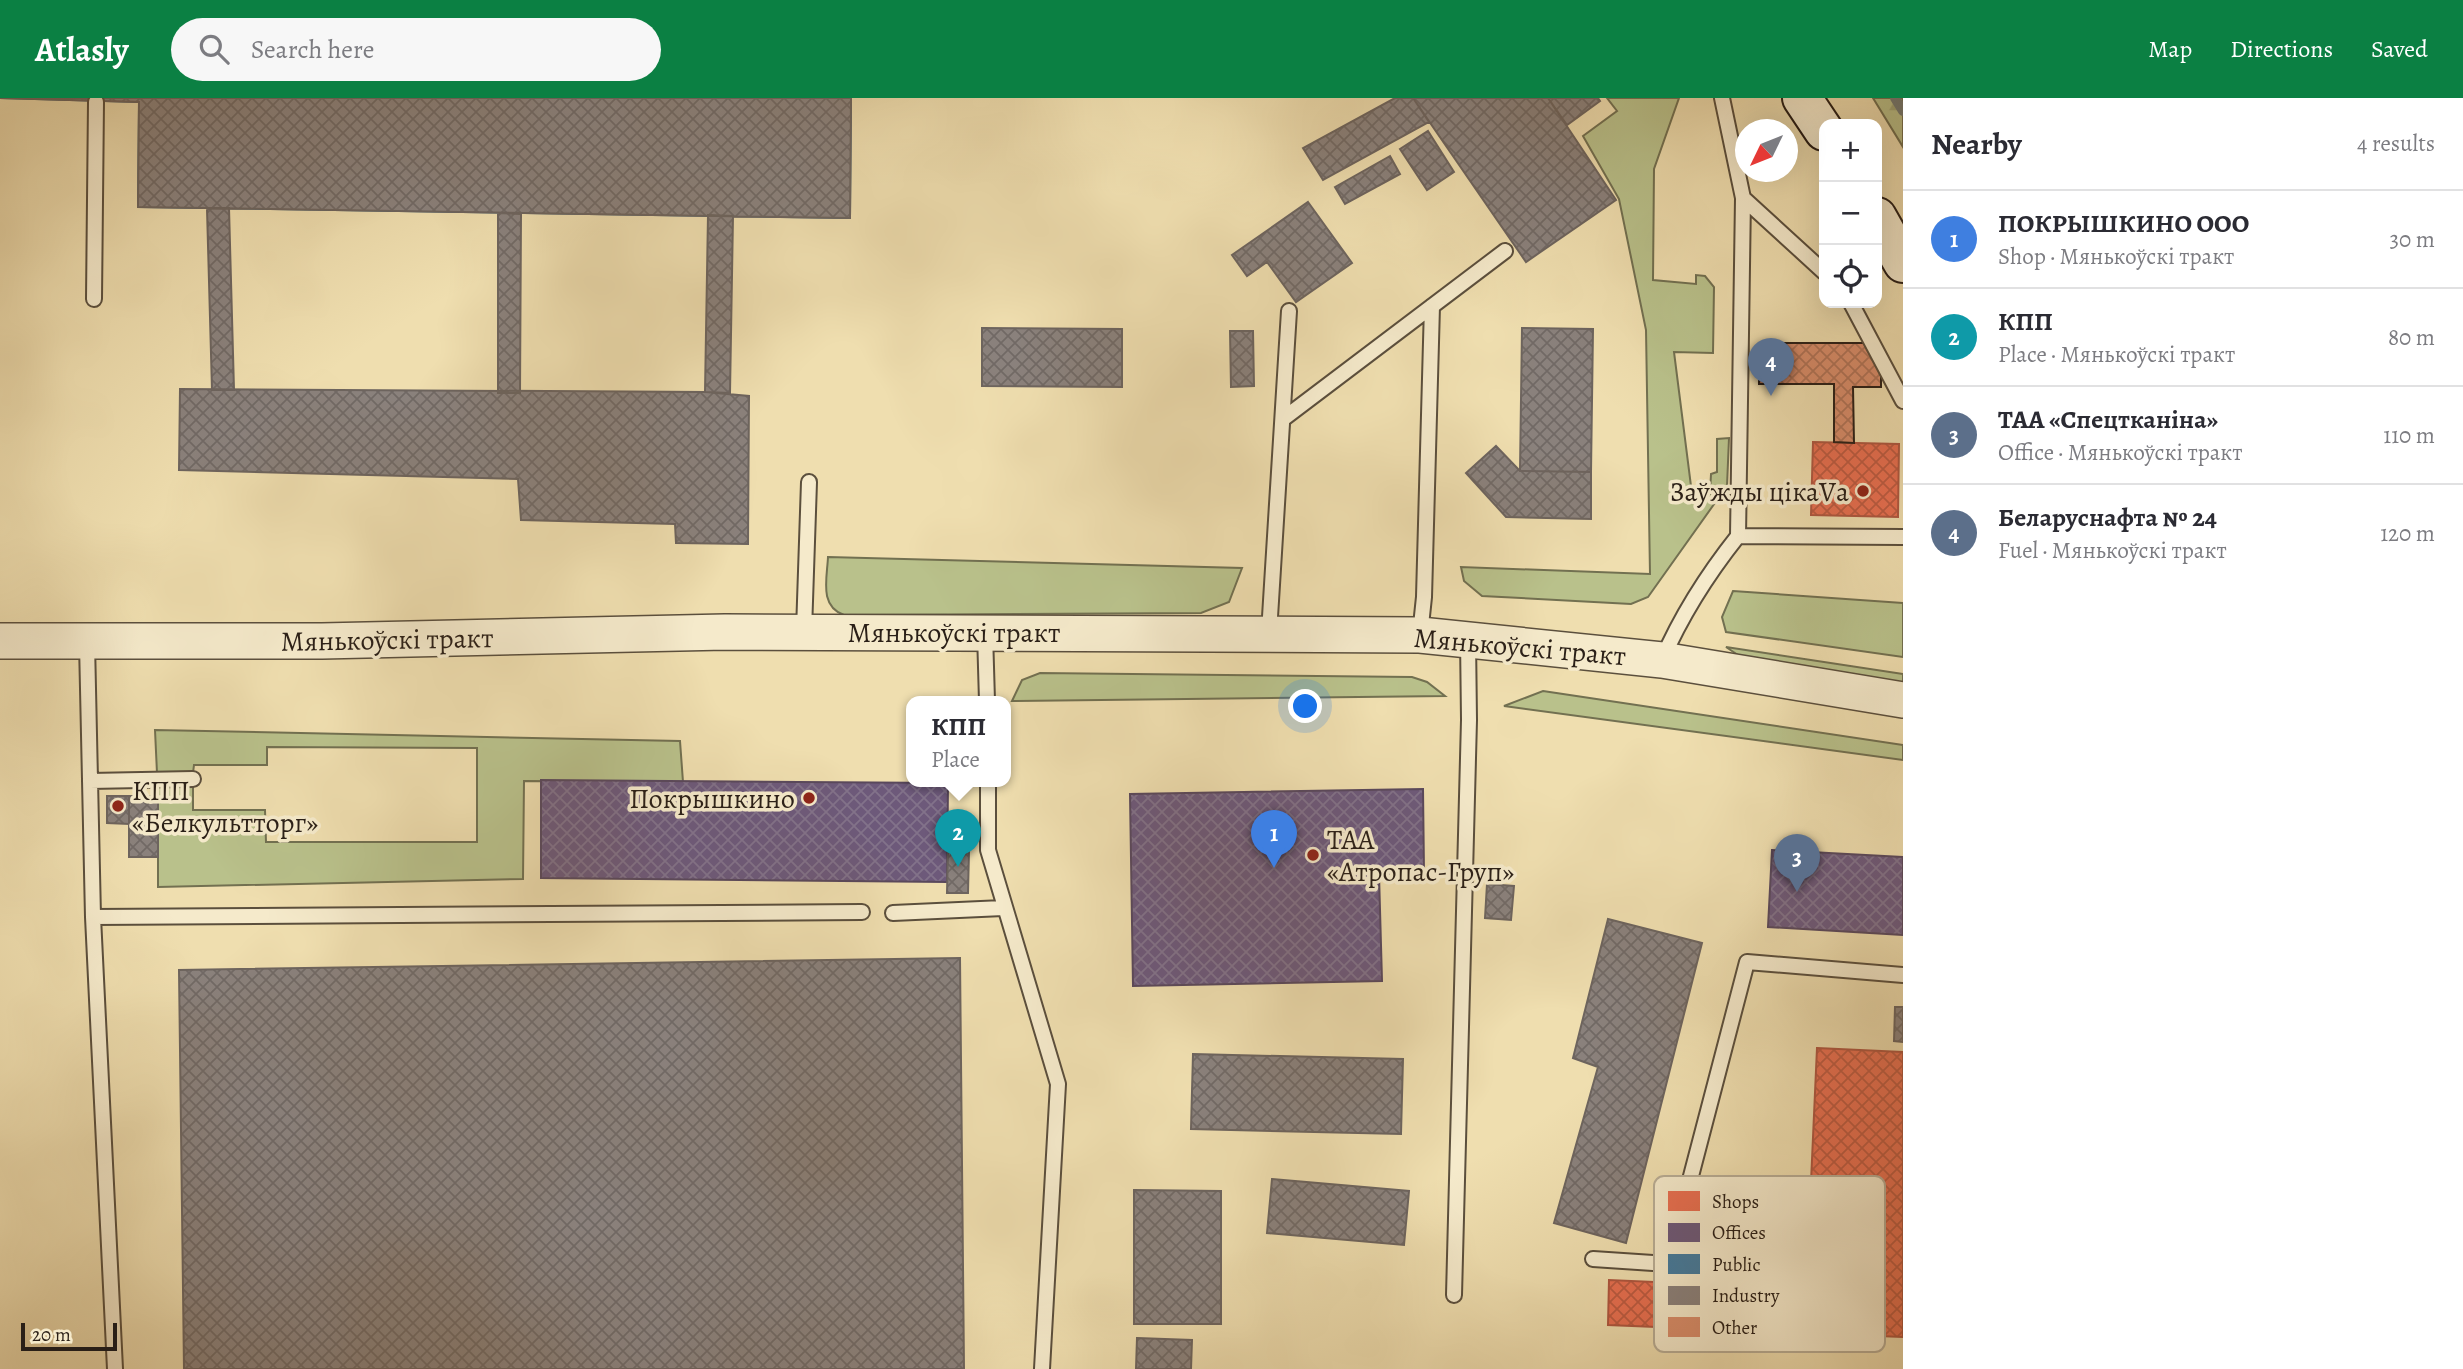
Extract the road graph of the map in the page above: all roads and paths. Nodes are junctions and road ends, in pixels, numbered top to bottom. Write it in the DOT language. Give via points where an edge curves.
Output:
graph roads {
  1 [pos="1722,98"];
  2 [pos="1802,98"];
  3 [pos="96,102"];
  4 [pos="1819,124"];
  5 [pos="1743,198"];
  6 [pos="1882,226"];
  7 [pos="1505,251"];
  8 [pos="1903,263"];
  9 [pos="1819,267"];
  10 [pos="94,299"];
  11 [pos="1432,306"];
  12 [pos="1854,308"];
  13 [pos="1289,312"];
  14 [pos="1903,401"];
  15 [pos="1283,419"];
  16 [pos="809,482"];
  17 [pos="1738,536"];
  18 [pos="1903,537"];
  19 [pos="804,632"];
  20 [pos="985,633"];
  21 [pos="1269,633"];
  22 [pos="1419,635"];
  23 [pos="1468,638"];
  24 [pos="0,641"];
  25 [pos="87,643"];
  26 [pos="1662,660"];
  27 [pos="987,696"];
  28 [pos="1903,701"];
  29 [pos="193,779"];
  30 [pos="90,781"];
  31 [pos="988,787"];
  32 [pos="1003,908"];
  33 [pos="862,912"];
  34 [pos="892,912"];
  35 [pos="93,917"];
  36 [pos="1903,975"];
  37 [pos="1691,1176"];
  38 [pos="1594,1259"];
  39 [pos="1654,1263"];
  40 [pos="1454,1296"];
  41 [pos="115,1369"];
  42 [pos="1042,1369"];
  1 -- 5 [label="lane"];
  2 -- 4 [label="main road"];
  3 -- 10 [label="lane"];
  5 -- 9 [label="lane"];
  5 -- 17 [label="lane"];
  6 -- 8 [label="main road"];
  7 -- 11 [label="lane"];
  11 -- 15 [label="lane"];
  11 -- 22 [label="lane"];
  12 -- 14 [label="lane"];
  13 -- 15 [label="lane"];
  15 -- 21 [label="lane"];
  16 -- 19 [label="lane"];
  17 -- 18 [label="lane"];
  17 -- 26 [label="lane" via="1679,622"];
  19 -- 20 [label="street, Мянькоўскі тракт"];
  19 -- 25 [label="street, Мянькоўскі тракт"];
  20 -- 21 [label="street, Мянькоўскі тракт"];
  20 -- 27 [label="lane"];
  21 -- 22 [label="street, Мянькоўскі тракт"];
  22 -- 23 [label="street, Мянькоўскі тракт"];
  23 -- 26 [label="street, Мянькоўскі тракт"];
  23 -- 40 [label="lane"];
  24 -- 25 [label="street, Мянькоўскі тракт"];
  25 -- 30 [label="lane"];
  26 -- 28 [label="street, Мянькоўскі тракт"];
  29 -- 30 [label="lane"];
  30 -- 35 [label="lane"];
  31 -- 32 [label="lane" via="988,850"];
  32 -- 34 [label="lane"];
  32 -- 42 [label="lane" via="1058,1084"];
  33 -- 35 [label="lane"];
  35 -- 41 [label="lane"];
  36 -- 37 [label="lane" via="1748,962"];
  38 -- 39 [label="lane"];
}
